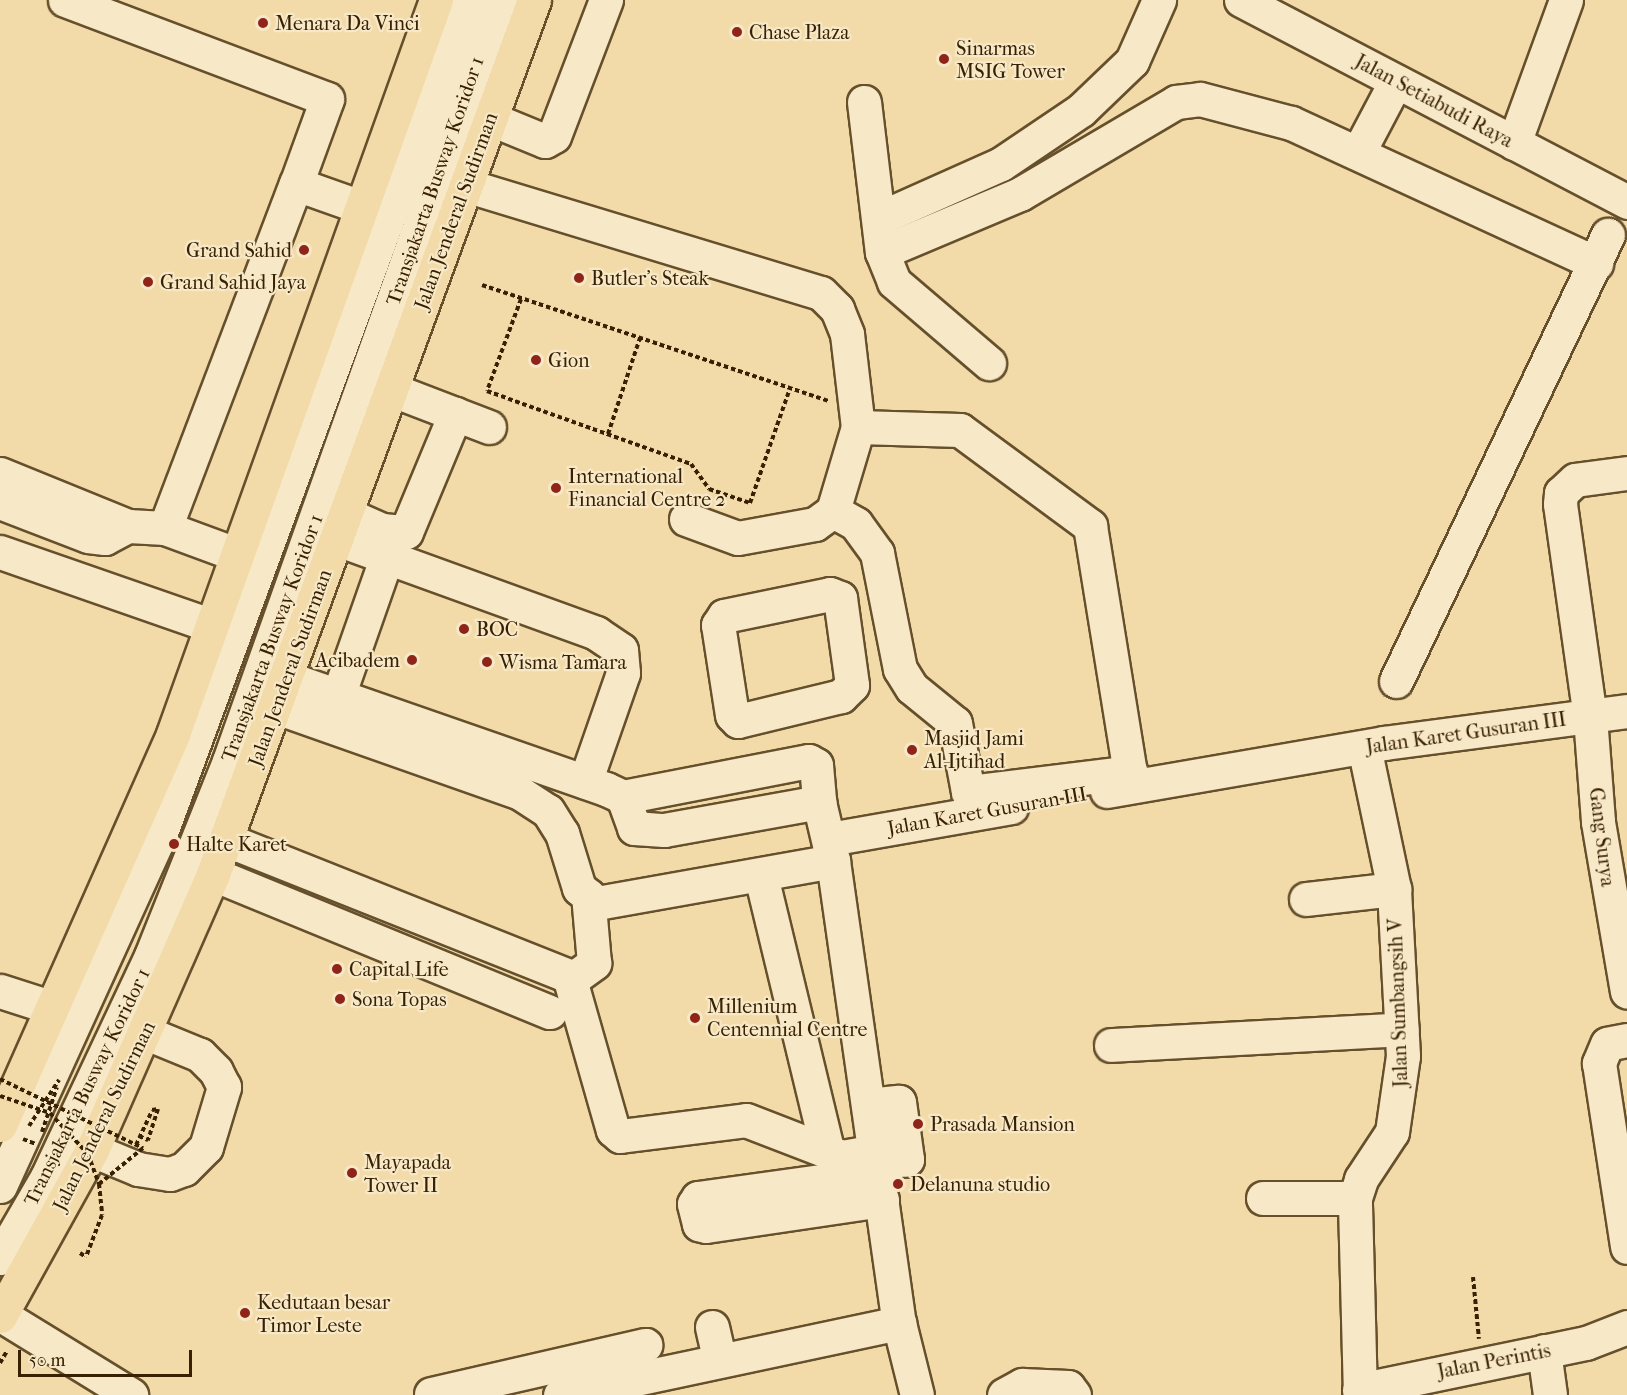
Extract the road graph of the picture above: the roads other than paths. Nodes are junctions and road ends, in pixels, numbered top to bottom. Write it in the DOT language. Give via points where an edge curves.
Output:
graph roads {
  1 [pos="65,0"];
  2 [pos="436,0"];
  3 [pos="468,0"];
  4 [pos="500,0"];
  5 [pos="534,0"];
  6 [pos="606,0"];
  7 [pos="1159,0"];
  8 [pos="1241,0"];
  9 [pos="1566,0"];
  10 [pos="1396,81"];
  11 [pos="864,102"];
  12 [pos="491,119"];
  13 [pos="1514,143"];
  14 [pos="1358,153"];
  15 [pos="296,184"];
  16 [pos="465,185"];
  17 [pos="1627,202"];
  18 [pos="361,207"];
  19 [pos="882,217"];
  20 [pos="882,252"];
  21 [pos="989,363"];
  22 [pos="390,389"];
  23 [pos="455,414"];
  24 [pos="857,418"];
  25 [pos="489,427"];
  26 [pos="1627,473"];
  27 [pos="0,474"];
  28 [pos="0,502"];
  29 [pos="833,511"];
  30 [pos="686,519"];
  31 [pos="128,526"];
  32 [pos="342,526"];
  33 [pos="165,528"];
  34 [pos="0,552"];
  35 [pos="238,555"];
  36 [pos="385,556"];
  37 [pos="212,626"];
  38 [pos="1396,681"];
  39 [pos="281,692"];
  40 [pos="338,696"];
  41 [pos="1627,711"];
  42 [pos="776,715"];
  43 [pos="1590,717"];
  44 [pos="1364,747"];
  45 [pos="783,766"];
  46 [pos="1131,779"];
  47 [pos="585,782"];
  48 [pos="623,797"];
  49 [pos="819,802"];
  50 [pos="227,840"];
  51 [pos="832,850"];
  52 [pos="1615,850"];
  53 [pos="213,874"];
  54 [pos="761,876"];
  55 [pos="1394,889"];
  56 [pos="588,895"];
  57 [pos="1306,899"];
  58 [pos="571,980"];
  59 [pos="1627,990"];
  60 [pos="1,991"];
  61 [pos="56,1009"];
  62 [pos="550,1012"];
  63 [pos="1402,1029"];
  64 [pos="146,1033"];
  65 [pos="1627,1040"];
  66 [pos="1111,1045"];
  67 [pos="17,1130"];
  68 [pos="92,1150"];
  69 [pos="828,1152"];
  70 [pos="878,1172"];
  71 [pos="0,1186"];
  72 [pos="1263,1198"];
  73 [pos="1355,1198"];
  74 [pos="1627,1247"];
  75 [pos="0,1258"];
  76 [pos="0,1316"];
  77 [pos="899,1323"];
  78 [pos="1627,1327"];
  79 [pos="645,1345"];
  80 [pos="1544,1351"];
  81 [pos="1359,1393"];
  82 [pos="431,1394"];
  83 [pos="567,1394"];
  84 [pos="131,1395"];
  85 [pos="917,1395"];
  86 [pos="1004,1395"];
  87 [pos="1074,1395"];
  88 [pos="1550,1395"];
  1 -- 15 [label="street" via="327,99"];
  2 -- 18 [label="main road"];
  3 -- 71 [label="street, Transjakarta Busway Koridor 1" via="160,835"];
  4 -- 75 [label="street, Transjakarta Busway Koridor 1" via="225,772 141,978 47,1177"];
  5 -- 12 [label="main road, Jalan Jenderal Sudirman"];
  6 -- 12 [label="street" via="578,107 554,136 544,141"];
  7 -- 19 [label="street" via="1132,61 1081,110 1001,164"];
  8 -- 10 [label="street, Jalan Setiabudi Raya"];
  9 -- 13 [label="street"];
  10 -- 13 [label="street, Jalan Setiabudi Raya"];
  10 -- 14 [label="street"];
  11 -- 19 [label="street"];
  12 -- 16 [label="main road, Jalan Jenderal Sudirman"];
  13 -- 17 [label="street, Jalan Setiabudi Raya"];
  14 -- 20 [label="street" via="1291,123 1200,99 1176,102 1020,194"];
  14 -- 38 [label="street" via="1602,249"];
  15 -- 18 [label="street"];
  15 -- 33 [label="street"];
  16 -- 22 [label="main road, Jalan Jenderal Sudirman"];
  16 -- 24 [label="street" via="821,293 837,309 847,334"];
  18 -- 35 [label="main road"];
  19 -- 20 [label="street"];
  20 -- 21 [label="street" via="894,282 922,311"];
  22 -- 23 [label="street"];
  22 -- 32 [label="main road, Jalan Jenderal Sudirman"];
  23 -- 25 [label="street"];
  23 -- 32 [label="street" via="406,532"];
  24 -- 29 [label="street"];
  24 -- 46 [label="street" via="960,430 1089,526"];
  26 -- 43 [label="street, Gang Surya" via="1575,480 1561,493"];
  27 -- 31 [label="street"];
  28 -- 31 [label="street" via="88,536 105,538"];
  29 -- 30 [label="street" via="815,524 738,538"];
  29 -- 46 [label="street" via="856,524 877,553 900,669 912,688 955,723 968,792"];
  31 -- 33 [label="street"];
  32 -- 36 [label="street"];
  32 -- 39 [label="main road, Jalan Jenderal Sudirman"];
  33 -- 35 [label="street"];
  34 -- 37 [label="street"];
  35 -- 37 [label="main road"];
  36 -- 40 [label="street"];
  36 -- 47 [label="street" via="596,633 621,650 623,673"];
  37 -- 61 [label="main road" via="173,734"];
  39 -- 40 [label="street"];
  39 -- 50 [label="main road, Jalan Jenderal Sudirman"];
  39 -- 56 [label="street" via="520,793 548,811 562,833 579,888"];
  40 -- 47 [label="street"];
  41 -- 43 [label="street, Jalan Karet Gusuran III"];
  42 -- 42 [label="street" via="841,696 852,685 840,598 830,594 724,616 718,625 732,715 738,721"];
  42 -- 45 [label="street"];
  43 -- 44 [label="street, Jalan Karet Gusuran III"];
  43 -- 52 [label="street, Gang Surya"];
  44 -- 46 [label="street, Jalan Karet Gusuran III"];
  44 -- 55 [label="street, Jalan Sumbangsih V"];
  45 -- 48 [label="street"];
  45 -- 49 [label="street" via="816,765"];
  46 -- 51 [label="street, Jalan Karet Gusuran III"];
  47 -- 48 [label="street"];
  48 -- 49 [label="street" via="634,828 664,830"];
  49 -- 51 [label="street"];
  50 -- 53 [label="main road, Jalan Jenderal Sudirman"];
  50 -- 58 [label="street" via="518,952"];
  51 -- 54 [label="street, Jalan Karet Gusuran III"];
  51 -- 70 [label="street"];
  52 -- 59 [label="street, Gang Surya"];
  53 -- 62 [label="street"];
  53 -- 64 [label="main road, Jalan Jenderal Sudirman"];
  54 -- 56 [label="street, Jalan Karet Gusuran III" via="597,903"];
  54 -- 69 [label="street"];
  55 -- 57 [label="street"];
  55 -- 63 [label="street, Jalan Sumbangsih V"];
  56 -- 58 [label="street" via="594,963"];
  58 -- 69 [label="street" via="613,1130 620,1136 746,1120"];
  60 -- 61 [label="street"];
  61 -- 67 [label="main road"];
  63 -- 66 [label="street"];
  63 -- 73 [label="street, Jalan Sumbangsih V" via="1402,1095 1392,1132 1360,1179"];
  64 -- 68 [label="main road, Jalan Jenderal Sudirman"];
  64 -- 68 [label="street" via="200,1055 216,1071 224,1087 206,1147 184,1169 170,1174 138,1169"];
  65 -- 74 [label="street" via="1607,1044 1599,1064"];
  68 -- 76 [label="main road, Jalan Jenderal Sudirman"];
  69 -- 70 [label="street"];
  70 -- 77 [label="street"];
  72 -- 73 [label="street"];
  73 -- 81 [label="street, Jalan Sumbangsih V"];
  76 -- 84 [label="street"];
  77 -- 83 [label="street" via="715,1342"];
  77 -- 85 [label="street"];
  78 -- 80 [label="street, Jalan Perintis"];
  79 -- 82 [label="street"];
  80 -- 81 [label="street, Jalan Perintis"];
  80 -- 88 [label="street"];
  86 -- 87 [label="street" via="1007,1388 1022,1384 1068,1387"];
}
